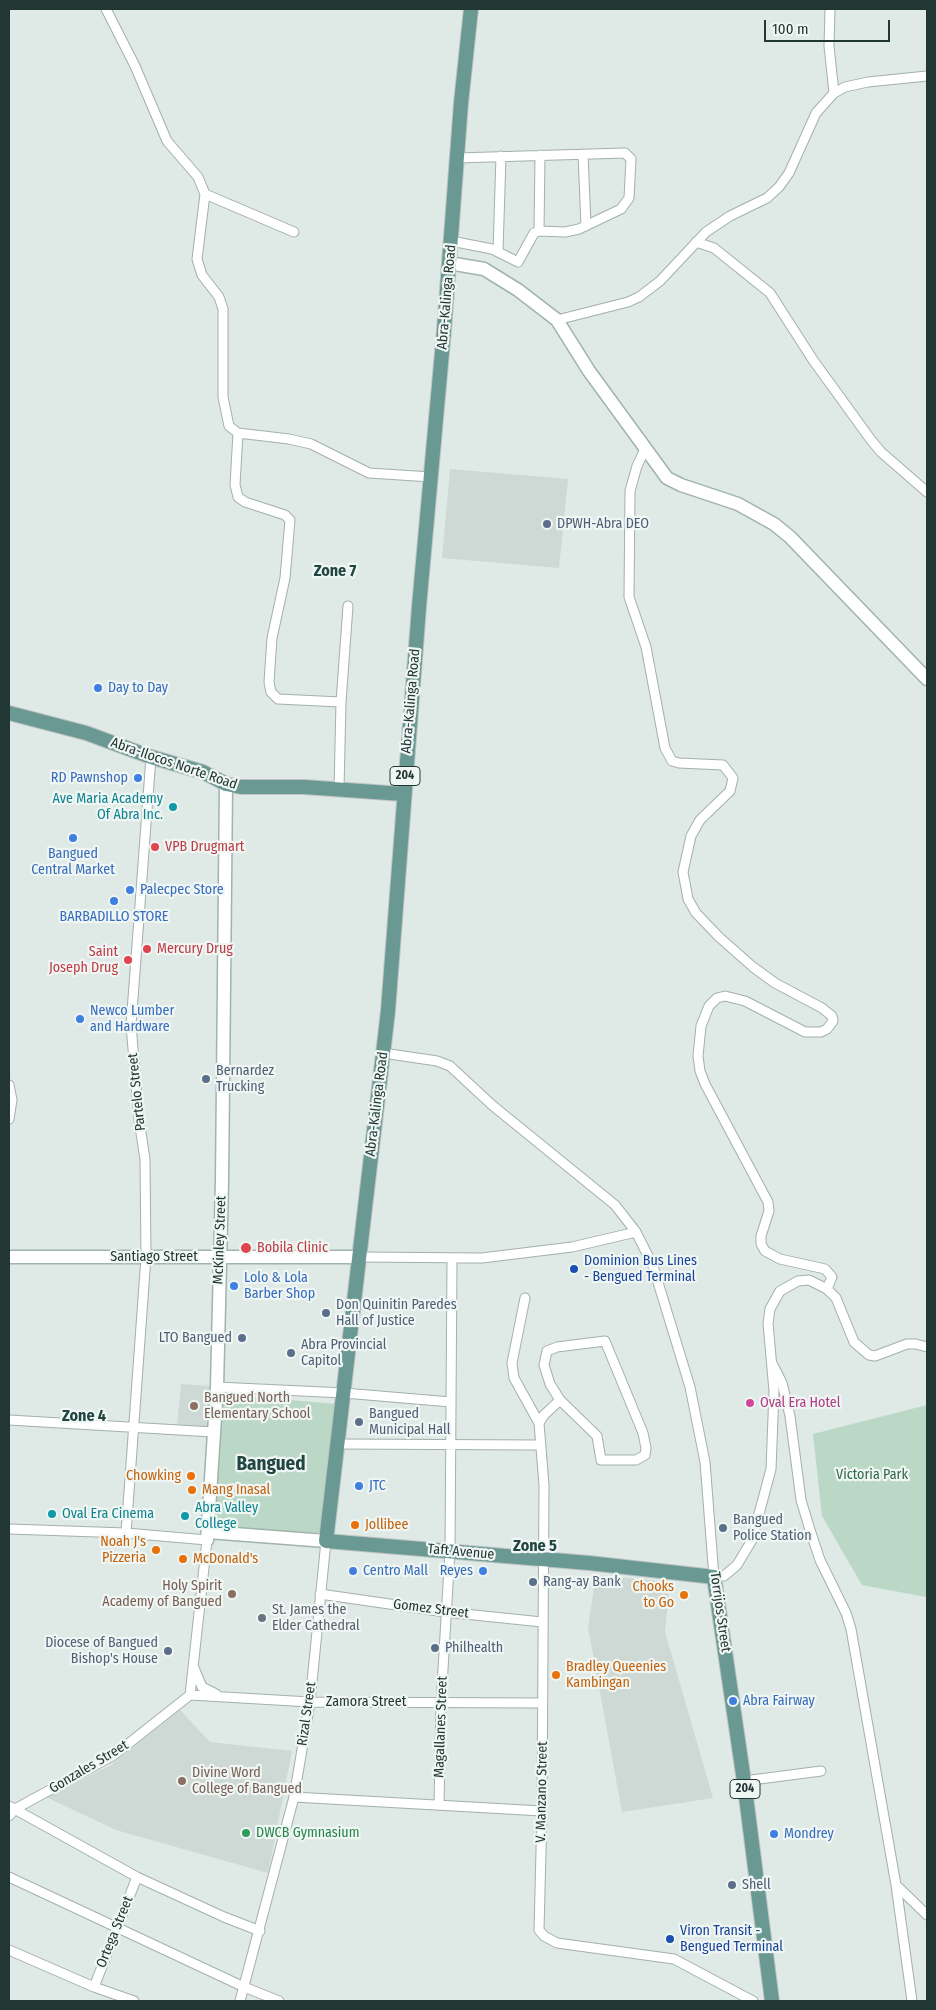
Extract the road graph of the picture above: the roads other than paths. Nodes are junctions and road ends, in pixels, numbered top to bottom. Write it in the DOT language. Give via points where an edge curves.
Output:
graph roads {
  1 [pos="106,9"];
  2 [pos="471,9"];
  3 [pos="830,9"];
  4 [pos="927,76"];
  5 [pos="834,93"];
  6 [pos="583,154"];
  7 [pos="540,155"];
  8 [pos="501,156"];
  9 [pos="456,158"];
  10 [pos="205,194"];
  11 [pos="586,226"];
  12 [pos="539,231"];
  13 [pos="294,232"];
  14 [pos="451,241"];
  15 [pos="696,242"];
  16 [pos="498,251"];
  17 [pos="449,263"];
  18 [pos="557,320"];
  19 [pos="238,433"];
  20 [pos="646,447"];
  21 [pos="431,477"];
  22 [pos="927,492"];
  23 [pos="348,606"];
  24 [pos="927,678"];
  25 [pos="341,702"];
  26 [pos="9,713"];
  27 [pos="151,757"];
  28 [pos="226,784"];
  29 [pos="339,790"];
  30 [pos="404,794"];
  31 [pos="383,1053"];
  32 [pos="9,1085"];
  33 [pos="9,1119"];
  34 [pos="636,1232"];
  35 [pos="9,1257"];
  36 [pos="146,1257"];
  37 [pos="220,1257"];
  38 [pos="360,1257"];
  39 [pos="452,1259"];
  40 [pos="828,1289"];
  41 [pos="526,1298"];
  42 [pos="927,1347"];
  43 [pos="771,1361"];
  44 [pos="217,1387"];
  45 [pos="344,1393"];
  46 [pos="560,1400"];
  47 [pos="451,1402"];
  48 [pos="9,1420"];
  49 [pos="539,1423"];
  50 [pos="134,1426"];
  51 [pos="213,1432"];
  52 [pos="337,1444"];
  53 [pos="451,1444"];
  54 [pos="540,1445"];
  55 [pos="9,1529"];
  56 [pos="126,1533"];
  57 [pos="208,1536"];
  58 [pos="326,1541"];
  59 [pos="450,1551"];
  60 [pos="545,1560"];
  61 [pos="714,1578"];
  62 [pos="320,1594"];
  63 [pos="446,1612"];
  64 [pos="542,1622"];
  65 [pos="193,1666"];
  66 [pos="190,1695"];
  67 [pos="223,1696"];
  68 [pos="310,1702"];
  69 [pos="441,1703"];
  70 [pos="542,1703"];
  71 [pos="822,1771"];
  72 [pos="744,1781"];
  73 [pos="294,1798"];
  74 [pos="439,1806"];
  75 [pos="11,1811"];
  76 [pos="542,1811"];
  77 [pos="9,1876"];
  78 [pos="138,1877"];
  79 [pos="896,1885"];
  80 [pos="927,1916"];
  81 [pos="117,1927"];
  82 [pos="260,1931"];
  83 [pos="9,1950"];
  84 [pos="94,1987"];
  85 [pos="244,1987"];
  86 [pos="134,2001"];
  87 [pos="240,2001"];
  88 [pos="279,2001"];
  89 [pos="753,2001"];
  90 [pos="772,2001"];
  91 [pos="912,2001"];
  1 -- 10 [label="street" via="167,141 198,177"];
  2 -- 9 [label="main road, Abra-Kalinga Road / 204"];
  3 -- 5 [label="street" via="829,46"];
  4 -- 5 [label="street" via="868,82 844,87"];
  5 -- 15 [label="street" via="816,113 789,173 779,187 767,198 716,224"];
  6 -- 7 [label="street"];
  6 -- 11 [label="street"];
  6 -- 11 [label="street" via="625,153 631,159 627,203"];
  7 -- 8 [label="street"];
  7 -- 12 [label="street"];
  8 -- 9 [label="street"];
  8 -- 16 [label="street"];
  9 -- 14 [label="main road, Abra-Kalinga Road / 204"];
  10 -- 13 [label="street"];
  10 -- 19 [label="street" via="197,259 223,310 224,397 229,426"];
  11 -- 12 [label="street" via="565,232"];
  12 -- 16 [label="street" via="532,236 523,258 518,262"];
  14 -- 16 [label="street"];
  14 -- 17 [label="main road, Abra-Kalinga Road / 204"];
  15 -- 18 [label="street" via="660,281 639,297"];
  15 -- 22 [label="street" via="714,248 770,293 813,360 871,440"];
  17 -- 18 [label="street" via="484,269"];
  17 -- 21 [label="main road, Abra-Kalinga Road / 204"];
  18 -- 20 [label="street" via="589,371"];
  19 -- 21 [label="street" via="311,444 369,473"];
  19 -- 25 [label="street" via="235,485 238,497 288,516 291,522 285,578 272,638 271,692 278,699"];
  20 -- 24 [label="street" via="672,481 738,504 790,537"];
  20 -- 40 [label="street" via="630,491 629,597 646,647 664,748 672,760 679,763 723,765 733,778 730,791 700,820 691,836 683,872 688,899 696,913 753,967 781,987 822,1008 834,1021 821,1032 805,1032 745,1001 725,996 717,998 709,1006 701,1026 700,1071 768,1202 768,1218 761,1236 765,1251 780,1259 825,1269 832,1276"];
  21 -- 30 [label="main road, Abra-Kalinga Road / 204"];
  23 -- 25 [label="street"];
  25 -- 29 [label="street"];
  26 -- 27 [label="main road, Abra-Ilocos Norte Road" via="86,733"];
  27 -- 28 [label="main road, Abra-Ilocos Norte Road" via="204,772"];
  27 -- 36 [label="street, Partelo Street" via="131,1024 138,1120 145,1159"];
  28 -- 29 [label="main road, Abra-Ilocos Norte Road"];
  28 -- 37 [label="street, McKinley Street"];
  29 -- 30 [label="main road, Abra-Ilocos Norte Road"];
  30 -- 31 [label="main road, Abra-Kalinga Road / 204"];
  31 -- 34 [label="street, Torrijos Street" via="450,1066 492,1105 615,1205"];
  31 -- 38 [label="main road, Abra-Kalinga Road / 204"];
  32 -- 33 [label="street" via="12,1100"];
  34 -- 39 [label="street" via="572,1247"];
  34 -- 61 [label="street, Torrijos Street" via="653,1266 690,1387 705,1462"];
  35 -- 36 [label="street, Santiago Street"];
  36 -- 37 [label="street, Santiago Street"];
  36 -- 50 [label="street, Partelo Street"];
  37 -- 38 [label="street, Santiago Street"];
  37 -- 44 [label="street, McKinley Street"];
  38 -- 39 [label="street"];
  38 -- 45 [label="main road, Abra-Kalinga Road / 204"];
  39 -- 47 [label="street, Magallanes Street"];
  40 -- 42 [label="street" via="836,1298 854,1342 869,1355 875,1356 907,1344"];
  40 -- 43 [label="street" via="809,1280 798,1281 780,1291 772,1303 768,1323"];
  41 -- 49 [label="street" via="513,1369 517,1384"];
  43 -- 61 [label="street" via="774,1439 762,1507 752,1540 737,1565 724,1576"];
  43 -- 79 [label="street" via="782,1383 790,1416 805,1515 820,1560 851,1629"];
  44 -- 45 [label="street"];
  44 -- 51 [label="street, McKinley Street"];
  45 -- 47 [label="street"];
  45 -- 52 [label="main road, Abra-Kalinga Road / 204"];
  46 -- 46 [label="street" via="544,1365 547,1351 605,1342 643,1433 646,1448 643,1457 601,1460 597,1436"];
  46 -- 49 [label="street"];
  47 -- 53 [label="street, Magallanes Street"];
  48 -- 50 [label="street"];
  49 -- 54 [label="street, V. Manzano Street"];
  50 -- 51 [label="street"];
  50 -- 56 [label="street, Partelo Street"];
  51 -- 57 [label="street, McKinley Street"];
  52 -- 53 [label="street"];
  52 -- 58 [label="main road, Abra-Kalinga Road / 204"];
  53 -- 54 [label="street"];
  53 -- 59 [label="street, Magallanes Street"];
  54 -- 60 [label="street, V. Manzano Street"];
  55 -- 56 [label="street, Taft Avenue"];
  56 -- 57 [label="street, Taft Avenue"];
  57 -- 58 [label="street, Taft Avenue"];
  57 -- 65 [label="street, McKinley Street"];
  58 -- 59 [label="main road, Taft Avenue"];
  58 -- 62 [label="street, Rizal Street"];
  59 -- 60 [label="main road, Taft Avenue"];
  59 -- 63 [label="street, Magallanes Street"];
  60 -- 61 [label="main road, Taft Avenue"];
  60 -- 64 [label="street, V. Manzano Street"];
  61 -- 72 [label="main road, Torrijos Street / 204"];
  62 -- 63 [label="street, Gomez Street"];
  62 -- 68 [label="street, Rizal Street"];
  63 -- 64 [label="street, Gomez Street"];
  63 -- 69 [label="street, Magallanes Street"];
  64 -- 70 [label="street, V. Manzano Street"];
  65 -- 66 [label="street, McKinley Street"];
  65 -- 67 [label="street" via="202,1687"];
  66 -- 67 [label="street, Zamora Street"];
  66 -- 75 [label="street, Gonzales Street" via="114,1755"];
  67 -- 68 [label="street, Zamora Street"];
  68 -- 69 [label="street, Zamora Street"];
  68 -- 73 [label="street, Rizal Street"];
  69 -- 70 [label="street, Zamora Street"];
  69 -- 74 [label="street, Magallanes Street"];
  70 -- 76 [label="street, V. Manzano Street"];
  71 -- 72 [label="street"];
  72 -- 90 [label="main road, Torrijos Street / 204"];
  73 -- 74 [label="street"];
  73 -- 82 [label="street, Rizal Street"];
  74 -- 76 [label="street"];
  75 -- 78 [label="street"];
  76 -- 89 [label="street, V. Manzano Street" via="538,1922 544,1936 565,1944 674,1958"];
  77 -- 81 [label="street"];
  78 -- 81 [label="street, Ortega Street"];
  78 -- 82 [label="street"];
  79 -- 80 [label="street"];
  79 -- 91 [label="street"];
  81 -- 84 [label="street, Ortega Street"];
  81 -- 85 [label="street"];
  82 -- 85 [label="street, Rizal Street"];
  83 -- 84 [label="street"];
  84 -- 86 [label="street"];
  85 -- 87 [label="street, Rizal Street"];
  85 -- 88 [label="street"];
}
